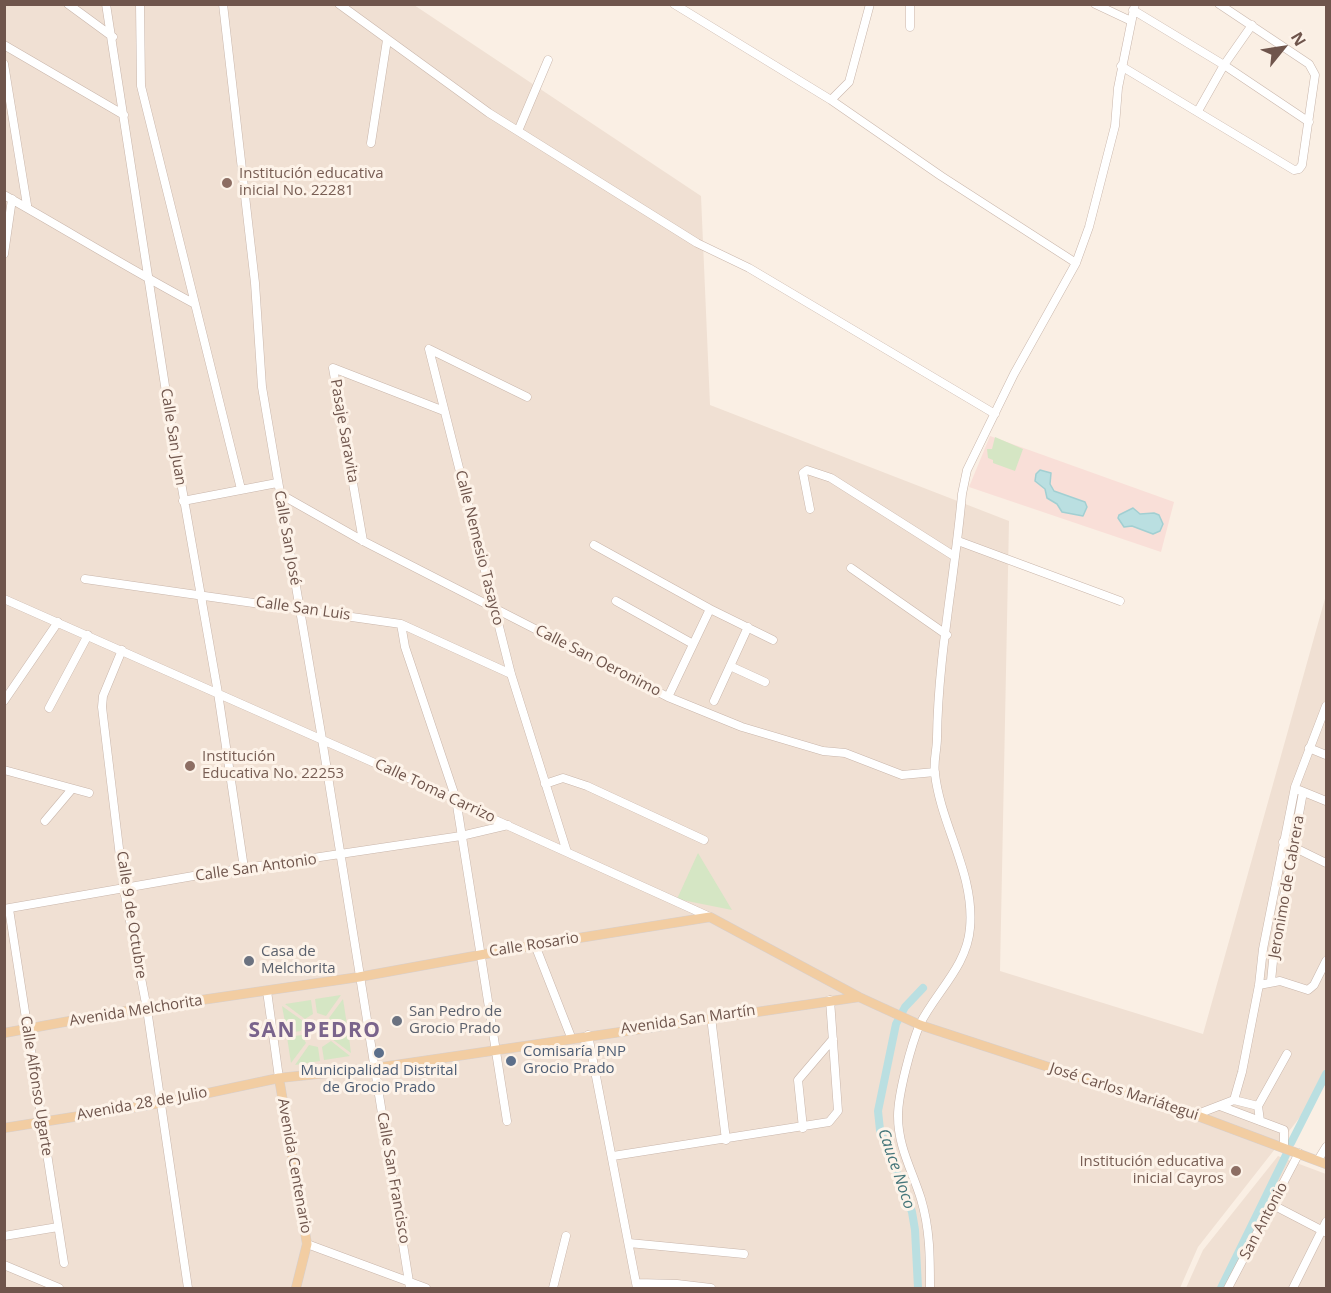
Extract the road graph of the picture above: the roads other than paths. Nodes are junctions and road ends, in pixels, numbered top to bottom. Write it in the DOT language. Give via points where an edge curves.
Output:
graph roads {
  1 [pos="68,4"];
  2 [pos="106,4"];
  3 [pos="140,4"];
  4 [pos="224,4"];
  5 [pos="339,4"];
  6 [pos="674,4"];
  7 [pos="870,4"];
  8 [pos="910,4"];
  9 [pos="1095,4"];
  10 [pos="1219,4"];
  11 [pos="1134,8"];
  12 [pos="1129,20"];
  13 [pos="1252,26"];
  14 [pos="910,27"];
  15 [pos="113,37"];
  16 [pos="387,40"];
  17 [pos="4,45"];
  18 [pos="548,60"];
  19 [pos="4,64"];
  20 [pos="1224,65"];
  21 [pos="1121,66"];
  22 [pos="831,100"];
  23 [pos="1198,111"];
  24 [pos="124,115"];
  25 [pos="1309,122"];
  26 [pos="519,131"];
  27 [pos="371,143"];
  28 [pos="8,197"];
  29 [pos="27,205"];
  30 [pos="4,254"];
  31 [pos="1076,263"];
  32 [pos="148,279"];
  33 [pos="195,304"];
  34 [pos="527,397"];
  35 [pos="444,411"];
  36 [pos="995,414"];
  37 [pos="277,483"];
  38 [pos="241,489"];
  39 [pos="280,494"];
  40 [pos="183,501"];
  41 [pos="810,509"];
  42 [pos="363,541"];
  43 [pos="957,541"];
  44 [pos="594,544"];
  45 [pos="954,556"];
  46 [pos="851,568"];
  47 [pos="85,579"];
  48 [pos="201,594"];
  49 [pos="4,599"];
  50 [pos="616,601"];
  51 [pos="1120,601"];
  52 [pos="492,606"];
  53 [pos="300,608"];
  54 [pos="710,609"];
  55 [pos="58,622"];
  56 [pos="401,624"];
  57 [pos="748,627"];
  58 [pos="88,635"];
  59 [pos="947,635"];
  60 [pos="773,640"];
  61 [pos="693,644"];
  62 [pos="122,650"];
  63 [pos="730,666"];
  64 [pos="511,674"];
  65 [pos="765,682"];
  66 [pos="218,693"];
  67 [pos="668,697"];
  68 [pos="4,701"];
  69 [pos="714,701"];
  70 [pos="1326,706"];
  71 [pos="49,708"];
  72 [pos="322,739"];
  73 [pos="1309,748"];
  74 [pos="1326,755"];
  75 [pos="4,770"];
  76 [pos="934,772"];
  77 [pos="546,784"];
  78 [pos="1295,788"];
  79 [pos="72,789"];
  80 [pos="1303,792"];
  81 [pos="89,794"];
  82 [pos="456,799"];
  83 [pos="1326,801"];
  84 [pos="45,821"];
  85 [pos="507,825"];
  86 [pos="461,836"];
  87 [pos="704,840"];
  88 [pos="1283,842"];
  89 [pos="1294,849"];
  90 [pos="567,852"];
  91 [pos="341,856"];
  92 [pos="1326,863"];
  93 [pos="244,868"];
  94 [pos="124,890"];
  95 [pos="7,909"];
  96 [pos="710,917"];
  97 [pos="535,945"];
  98 [pos="480,954"];
  99 [pos="1326,961"];
  100 [pos="359,977"];
  101 [pos="1271,981"];
  102 [pos="1259,985"];
  103 [pos="267,991"];
  104 [pos="859,997"];
  105 [pos="830,1000"];
  106 [pos="147,1009"];
  107 [pos="900,1015"];
  108 [pos="711,1017"];
  109 [pos="920,1025"];
  110 [pos="26,1030"];
  111 [pos="4,1033"];
  112 [pos="588,1035"];
  113 [pos="571,1037"];
  114 [pos="833,1040"];
  115 [pos="497,1050"];
  116 [pos="1287,1054"];
  117 [pos="375,1068"];
  118 [pos="279,1078"];
  119 [pos="1234,1100"];
  120 [pos="161,1102"];
  121 [pos="1220,1106"];
  122 [pos="1258,1106"];
  123 [pos="1195,1114"];
  124 [pos="41,1121"];
  125 [pos="507,1121"];
  126 [pos="1260,1121"];
  127 [pos="4,1128"];
  128 [pos="803,1128"];
  129 [pos="726,1140"];
  130 [pos="1326,1147"];
  131 [pos="1284,1148"];
  132 [pos="1299,1153"];
  133 [pos="613,1156"];
  134 [pos="1322,1162"];
  135 [pos="1273,1205"];
  136 [pos="1326,1222"];
  137 [pos="58,1227"];
  138 [pos="1324,1232"];
  139 [pos="4,1236"];
  140 [pos="566,1236"];
  141 [pos="629,1243"];
  142 [pos="307,1244"];
  143 [pos="744,1254"];
  144 [pos="64,1263"];
  145 [pos="4,1265"];
  146 [pos="410,1286"];
  147 [pos="637,1286"];
  148 [pos="59,1288"];
  149 [pos="188,1288"];
  150 [pos="296,1288"];
  151 [pos="426,1288"];
  152 [pos="553,1288"];
  153 [pos="711,1288"];
  154 [pos="930,1288"];
  155 [pos="1228,1288"];
  156 [pos="1293,1288"];
  1 -- 15 [label="street"];
  2 -- 15 [label="street, Calle San Juan"];
  3 -- 33 [label="street" via="141,86"];
  4 -- 37 [label="street, Calle San José" via="255,283 262,387"];
  5 -- 16 [label="street"];
  6 -- 22 [label="street"];
  7 -- 22 [label="street" via="849,82"];
  8 -- 14 [label="street"];
  9 -- 12 [label="street"];
  10 -- 13 [label="street"];
  11 -- 12 [label="street"];
  11 -- 20 [label="street"];
  12 -- 21 [label="street"];
  13 -- 20 [label="street"];
  13 -- 25 [label="street" via="1313,70"];
  15 -- 24 [label="street, Calle San Juan"];
  16 -- 26 [label="street"];
  16 -- 27 [label="street"];
  17 -- 24 [label="street"];
  18 -- 26 [label="street"];
  19 -- 29 [label="street"];
  20 -- 23 [label="street"];
  20 -- 25 [label="street"];
  21 -- 23 [label="street"];
  21 -- 31 [label="street" via="1115,126"];
  22 -- 31 [label="street"];
  23 -- 25 [label="street" via="1296,170 1302,165"];
  24 -- 32 [label="street, Calle San Juan"];
  26 -- 36 [label="street" via="696,243 749,268"];
  28 -- 29 [label="street"];
  28 -- 30 [label="street"];
  29 -- 32 [label="street"];
  31 -- 36 [label="street"];
  32 -- 33 [label="street"];
  32 -- 40 [label="street, Calle San Juan"];
  33 -- 38 [label="street"];
  34 -- 35 [label="street, Calle Nemesio Tasayco" via="429,349"];
  35 -- 42 [label="street, Pasaje Saravita" via="333,368"];
  35 -- 52 [label="street, Calle Nemesio Tasayco"];
  36 -- 43 [label="street" via="967,471"];
  37 -- 38 [label="street"];
  37 -- 39 [label="street, Calle San José"];
  38 -- 40 [label="street"];
  39 -- 42 [label="street, Calle San Oeronimo"];
  39 -- 53 [label="street, Calle San José"];
  40 -- 48 [label="street, Calle San Juan"];
  41 -- 45 [label="street" via="803,473 807,470 831,478"];
  42 -- 52 [label="street, Calle San Oeronimo"];
  43 -- 45 [label="street"];
  43 -- 51 [label="street"];
  44 -- 54 [label="street"];
  45 -- 59 [label="street"];
  46 -- 59 [label="street"];
  47 -- 48 [label="street, Calle San Luis"];
  48 -- 53 [label="street, Calle San Luis"];
  48 -- 66 [label="street, Calle San Juan"];
  49 -- 55 [label="street, Calle Toma Carrizo"];
  50 -- 61 [label="street"];
  52 -- 64 [label="street, Calle Nemesio Tasayco"];
  52 -- 67 [label="street, Calle San Oeronimo"];
  53 -- 56 [label="street, Calle San Luis"];
  53 -- 72 [label="street, Calle San José"];
  54 -- 57 [label="street"];
  54 -- 61 [label="street"];
  55 -- 58 [label="street, Calle Toma Carrizo"];
  55 -- 68 [label="street"];
  56 -- 64 [label="street, Calle San Luis"];
  56 -- 82 [label="street" via="405,647"];
  57 -- 60 [label="street"];
  57 -- 63 [label="street"];
  58 -- 62 [label="street, Calle Toma Carrizo"];
  58 -- 71 [label="street"];
  59 -- 76 [label="street" via="939,680"];
  61 -- 67 [label="street"];
  62 -- 66 [label="street, Calle Toma Carrizo"];
  62 -- 94 [label="street, Calle 9 de Octubre" via="102,707"];
  63 -- 65 [label="street"];
  63 -- 69 [label="street"];
  64 -- 77 [label="street, Calle Nemesio Tasayco"];
  66 -- 72 [label="street, Calle Toma Carrizo"];
  66 -- 93 [label="street, Calle San Juan"];
  67 -- 76 [label="street, Calle San Oeronimo" via="742,727 823,751 845,753 902,775"];
  70 -- 73 [label="street"];
  72 -- 82 [label="street, Calle Toma Carrizo"];
  72 -- 91 [label="street, Calle San José"];
  73 -- 74 [label="street"];
  73 -- 78 [label="street"];
  75 -- 79 [label="street"];
  76 -- 109 [label="street" via="965,873 970,927 959,964"];
  77 -- 87 [label="street" via="563,778 587,786"];
  77 -- 90 [label="street, Calle Nemesio Tasayco"];
  78 -- 80 [label="street"];
  78 -- 88 [label="street"];
  79 -- 81 [label="street"];
  79 -- 84 [label="street"];
  80 -- 83 [label="street"];
  80 -- 89 [label="street, Jeronimo de Cabrera"];
  82 -- 85 [label="street, Calle Toma Carrizo"];
  82 -- 86 [label="street"];
  85 -- 86 [label="street, Calle San Antonio"];
  85 -- 90 [label="street, Calle Toma Carrizo"];
  86 -- 91 [label="street, Calle San Antonio"];
  86 -- 98 [label="street"];
  88 -- 89 [label="street"];
  88 -- 102 [label="street"];
  89 -- 92 [label="street"];
  89 -- 101 [label="street, Jeronimo de Cabrera"];
  90 -- 96 [label="street, Calle Toma Carrizo"];
  91 -- 93 [label="street, Calle San Antonio"];
  91 -- 100 [label="street, Calle San José"];
  93 -- 94 [label="street, Calle San Antonio"];
  94 -- 95 [label="street, Calle San Antonio"];
  94 -- 106 [label="street, Calle 9 de Octubre"];
  95 -- 110 [label="street, Calle Alfonso Ugarte"];
  96 -- 97 [label="main road, Calle Rosario"];
  96 -- 104 [label="main road, Calle Toma Carrizo"];
  97 -- 98 [label="main road, Calle Rosario"];
  97 -- 113 [label="street"];
  98 -- 100 [label="main road, Calle Rosario"];
  98 -- 115 [label="street"];
  99 -- 101 [label="street" via="1308,990"];
  100 -- 103 [label="main road, Calle Rosario"];
  100 -- 117 [label="street, Calle San José"];
  101 -- 102 [label="street"];
  102 -- 119 [label="street"];
  103 -- 106 [label="main road, Avenida Melchorita"];
  103 -- 118 [label="street"];
  104 -- 105 [label="main road, Avenida San Martín"];
  104 -- 107 [label="main road, Calle Toma Carrizo"];
  105 -- 108 [label="main road, Avenida San Martín"];
  105 -- 114 [label="street"];
  106 -- 110 [label="main road, Avenida Melchorita"];
  106 -- 120 [label="street, Calle 9 de Octubre"];
  107 -- 109 [label="main road, José Carlos Mariátegui"];
  108 -- 112 [label="main road, Avenida San Martín"];
  108 -- 129 [label="street"];
  109 -- 123 [label="main road, José Carlos Mariátegui"];
  109 -- 154 [label="street" via="899,1097 899,1133 903,1156 927,1223"];
  110 -- 111 [label="main road, Avenida Melchorita"];
  110 -- 124 [label="street, Calle Alfonso Ugarte"];
  112 -- 113 [label="main road, Avenida San Martín"];
  112 -- 133 [label="street"];
  113 -- 115 [label="main road, Avenida San Martín"];
  114 -- 128 [label="street" via="798,1080"];
  114 -- 128 [label="street" via="837,1111 829,1122"];
  115 -- 117 [label="main road, Avenida San Martín"];
  115 -- 125 [label="street"];
  116 -- 122 [label="street"];
  117 -- 118 [label="main road, Avenida 28 de Julio"];
  117 -- 146 [label="street, Calle San Francisco"];
  118 -- 120 [label="main road, Avenida 28 de Julio"];
  118 -- 142 [label="main road, Avenida Centenario"];
  119 -- 121 [label="street"];
  119 -- 122 [label="street"];
  120 -- 124 [label="main road, Avenida 28 de Julio"];
  120 -- 149 [label="street, Calle 9 de Octubre"];
  121 -- 123 [label="street"];
  121 -- 126 [label="street"];
  122 -- 126 [label="street"];
  123 -- 131 [label="main road, José Carlos Mariátegui"];
  124 -- 127 [label="main road, Avenida 28 de Julio"];
  124 -- 137 [label="street, Calle Alfonso Ugarte"];
  126 -- 131 [label="street" via="1284,1130"];
  128 -- 129 [label="street"];
  129 -- 133 [label="street"];
  130 -- 134 [label="street"];
  131 -- 132 [label="main road, José Carlos Mariátegui"];
  132 -- 134 [label="main road, José Carlos Mariátegui"];
  132 -- 135 [label="street, San Antonio"];
  133 -- 141 [label="street"];
  135 -- 138 [label="street"];
  135 -- 155 [label="street, San Antonio"];
  136 -- 138 [label="street"];
  137 -- 139 [label="street"];
  137 -- 144 [label="street, Calle Alfonso Ugarte"];
  138 -- 156 [label="street"];
  140 -- 152 [label="street"];
  141 -- 143 [label="street"];
  141 -- 147 [label="street"];
  142 -- 146 [label="street"];
  142 -- 150 [label="main road, Avenida Centenario"];
  145 -- 148 [label="street"];
  146 -- 151 [label="street"];
  147 -- 153 [label="street" via="677,1284"];
}
